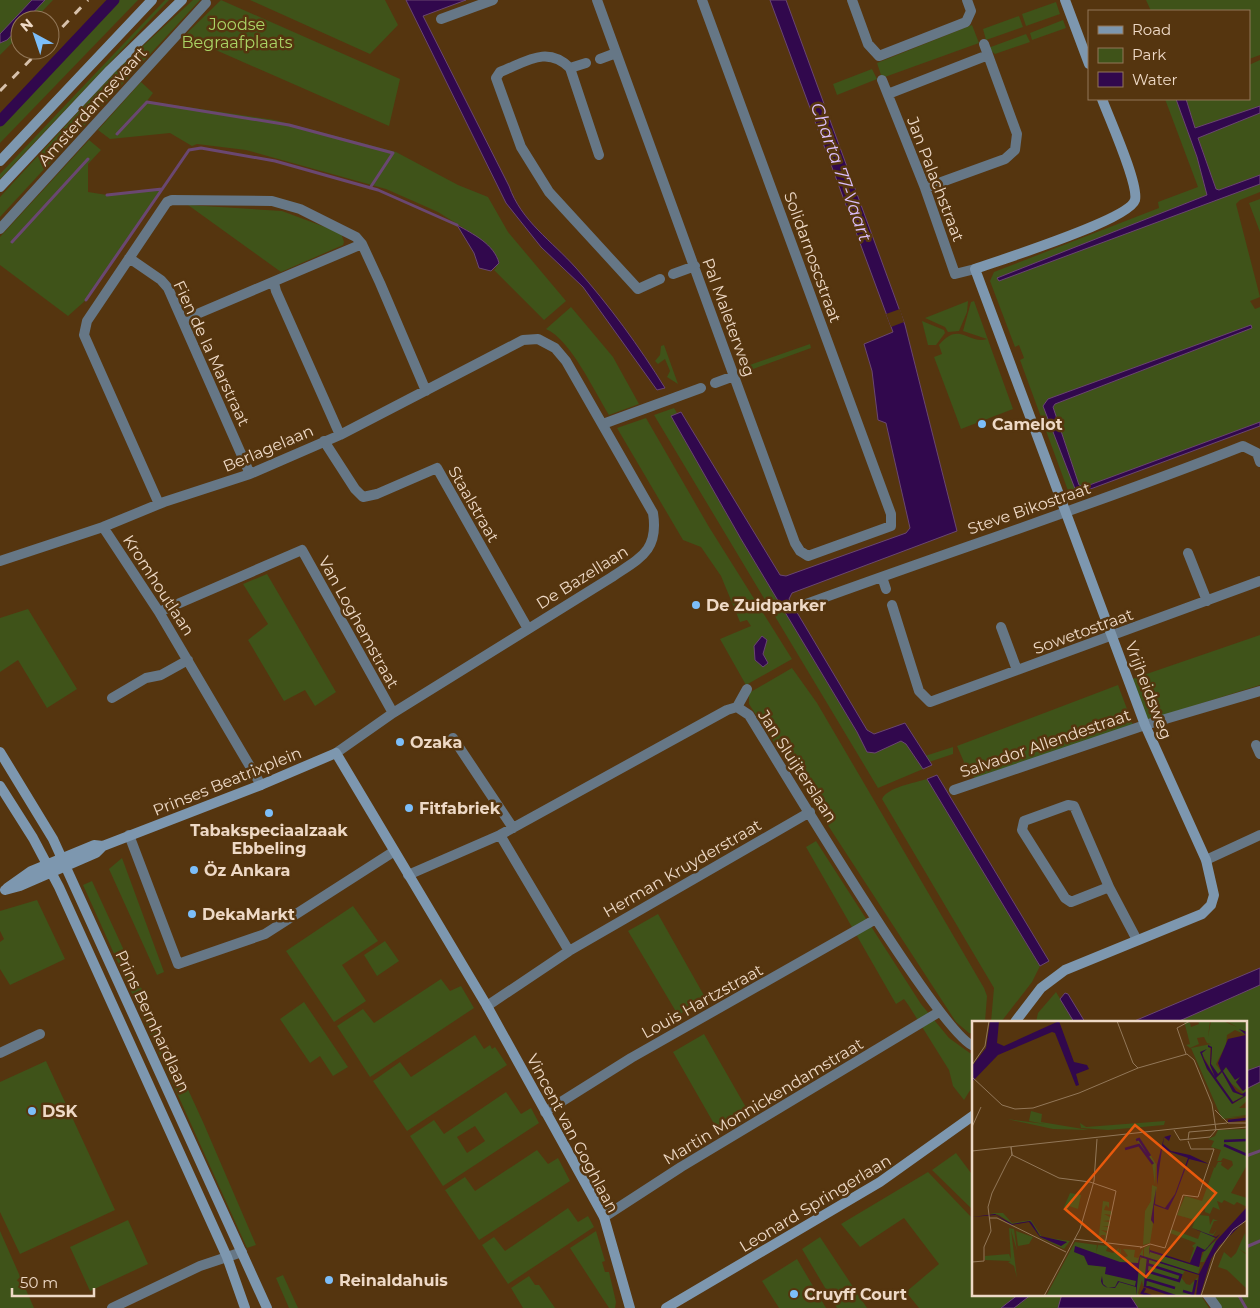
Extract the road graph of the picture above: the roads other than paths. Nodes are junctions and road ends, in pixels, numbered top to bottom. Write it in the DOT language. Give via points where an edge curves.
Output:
graph roads {
  1 [pos="152,0"];
  2 [pos="182,0"];
  3 [pos="493,0"];
  4 [pos="597,0"];
  5 [pos="702,0"];
  6 [pos="852,0"];
  7 [pos="967,0"];
  8 [pos="1065,0"];
  9 [pos="206,3"];
  10 [pos="441,19"];
  11 [pos="984,44"];
  12 [pos="616,54"];
  13 [pos="988,55"];
  14 [pos="600,59"];
  15 [pos="1088,61"];
  16 [pos="586,63"];
  17 [pos="570,68"];
  18 [pos="882,80"];
  19 [pos="888,94"];
  20 [pos="1102,100"];
  21 [pos="599,155"];
  22 [pos="0,161"];
  23 [pos="0,187"];
  24 [pos="925,188"];
  25 [pos="0,229"];
  26 [pos="362,244"];
  27 [pos="130,258"];
  28 [pos="695,266"];
  29 [pos="975,269"];
  30 [pos="673,274"];
  31 [pos="660,279"];
  32 [pos="274,283"];
  33 [pos="183,320"];
  34 [pos="538,339"];
  35 [pos="734,376"];
  36 [pos="715,383"];
  37 [pos="701,388"];
  38 [pos="426,391"];
  39 [pos="603,424"];
  40 [pos="340,435"];
  41 [pos="324,441"];
  42 [pos="1260,462"];
  43 [pos="250,474"];
  44 [pos="159,504"];
  45 [pos="1065,512"];
  46 [pos="891,526"];
  47 [pos="103,527"];
  48 [pos="1188,552"];
  49 [pos="0,561"];
  50 [pos="882,577"];
  51 [pos="1260,581"];
  52 [pos="886,589"];
  53 [pos="1206,601"];
  54 [pos="892,605"];
  55 [pos="801,606"];
  56 [pos="160,612"];
  57 [pos="1001,627"];
  58 [pos="528,629"];
  59 [pos="1112,637"];
  60 [pos="188,660"];
  61 [pos="1017,670"];
  62 [pos="747,689"];
  63 [pos="1260,690"];
  64 [pos="112,698"];
  65 [pos="738,708"];
  66 [pos="393,712"];
  67 [pos="1145,725"];
  68 [pos="453,738"];
  69 [pos="0,752"];
  70 [pos="336,753"];
  71 [pos="261,785"];
  72 [pos="0,786"];
  73 [pos="954,790"];
  74 [pos="810,812"];
  75 [pos="513,828"];
  76 [pos="500,835"];
  77 [pos="1260,835"];
  78 [pos="129,836"];
  79 [pos="103,846"];
  80 [pos="393,852"];
  81 [pos="1206,860"];
  82 [pos="63,863"];
  83 [pos="49,868"];
  84 [pos="408,876"];
  85 [pos="1109,887"];
  86 [pos="3,891"];
  87 [pos="876,919"];
  88 [pos="1137,940"];
  89 [pos="569,951"];
  90 [pos="487,1006"];
  91 [pos="939,1012"];
  92 [pos="1016,1021"];
  93 [pos="40,1034"];
  94 [pos="972,1045"];
  95 [pos="0,1053"];
  96 [pos="545,1112"];
  97 [pos="972,1116"];
  98 [pos="604,1217"];
  99 [pos="242,1252"];
  100 [pos="227,1257"];
  101 [pos="1208,1296"];
  102 [pos="112,1308"];
  103 [pos="245,1308"];
  104 [pos="267,1308"];
  105 [pos="630,1308"];
  106 [pos="666,1308"];
  107 [pos="1216,1308"];
  1 -- 22 [label="street, Amsterdamsevaart"];
  2 -- 23 [label="street, Amsterdamsevaart" via="110,70"];
  3 -- 10 [label="street"];
  4 -- 12 [label="street, Pal Maleterweg"];
  5 -- 46 [label="street, Solidarnoscstraat" via="892,514"];
  6 -- 7 [label="street" via="868,44 879,56 966,22 971,10"];
  8 -- 15 [label="street"];
  9 -- 25 [label="street, Amsterdamsevaart"];
  11 -- 13 [label="street"];
  12 -- 14 [label="street"];
  12 -- 28 [label="street, Pal Maleterweg"];
  13 -- 19 [label="street"];
  13 -- 24 [label="street" via="1017,134 1015,150 1005,159"];
  16 -- 17 [label="street"];
  17 -- 21 [label="street"];
  17 -- 31 [label="street" via="561,59 546,55 500,72 496,78 521,147 549,192 638,289"];
  18 -- 19 [label="street, Jan Palachstraat"];
  19 -- 24 [label="street, Jan Palachstraat"];
  20 -- 29 [label="street" via="1134,182 1135,199 1131,208 1105,222"];
  24 -- 29 [label="street, Jan Palachstraat" via="955,274"];
  26 -- 27 [label="street" via="356,237 300,209 272,201 172,200 167,202"];
  26 -- 32 [label="street"];
  26 -- 38 [label="street"];
  27 -- 33 [label="street, Fien de la Marstraat" via="165,284"];
  27 -- 44 [label="street" via="87,321 84,335"];
  28 -- 30 [label="street"];
  28 -- 35 [label="street, Pal Maleterweg"];
  29 -- 45 [label="street, Vrijheidsweg"];
  32 -- 33 [label="street"];
  32 -- 40 [label="street"];
  33 -- 43 [label="street, Fien de la Marstraat"];
  34 -- 38 [label="street, Berlagelaan" via="523,340"];
  34 -- 39 [label="street, De Bazellaan" via="555,348 566,361"];
  35 -- 36 [label="street"];
  35 -- 46 [label="street, Pal Maleterweg" via="800,551 808,556"];
  37 -- 39 [label="street"];
  38 -- 40 [label="street, Berlagelaan"];
  39 -- 58 [label="street, De Bazellaan" via="654,513 656,529 652,545 645,554 612,577"];
  40 -- 41 [label="street, Berlagelaan"];
  41 -- 43 [label="street, Berlagelaan"];
  41 -- 58 [label="street, Staalstraat" via="363,496 378,494 437,468"];
  42 -- 45 [label="street, Steve Bikostraat" via="1257,453 1243,446"];
  43 -- 44 [label="street, Berlagelaan"];
  44 -- 47 [label="street, Berlagelaan"];
  45 -- 50 [label="street, Steve Bikostraat"];
  45 -- 59 [label="street, Vrijheidsweg"];
  47 -- 49 [label="street, Berlagelaan"];
  47 -- 56 [label="street, Kromhoutlaan"];
  48 -- 53 [label="street"];
  50 -- 52 [label="street"];
  50 -- 55 [label="street, Steve Bikostraat"];
  51 -- 53 [label="street, Sowetostraat"];
  53 -- 59 [label="street, Sowetostraat"];
  54 -- 61 [label="street, Sowetostraat" via="919,691 930,702"];
  56 -- 60 [label="street, Kromhoutlaan"];
  56 -- 66 [label="street, Van Loghemstraat" via="302,550"];
  57 -- 61 [label="street"];
  58 -- 66 [label="street, De Bazellaan"];
  59 -- 61 [label="street, Sowetostraat"];
  59 -- 67 [label="street, Vrijheidsweg"];
  60 -- 64 [label="street, Kromhoutlaan" via="161,675 146,678"];
  60 -- 71 [label="street, Kromhoutlaan"];
  62 -- 65 [label="street"];
  63 -- 67 [label="street, Salvador Allendestraat"];
  65 -- 74 [label="street, Jan Sluijterslaan" via="749,715"];
  65 -- 75 [label="street, Jan Sluijterslaan" via="720,714"];
  66 -- 70 [label="street, Prinses Beatrixplein"];
  67 -- 73 [label="street, Salvador Allendestraat"];
  67 -- 81 [label="street, Vrijheidsweg"];
  68 -- 75 [label="street"];
  69 -- 82 [label="street, Prins Bernhardlaan" via="53,839"];
  70 -- 71 [label="street, Prinses Beatrixplein"];
  70 -- 80 [label="street"];
  71 -- 78 [label="street, Prinses Beatrixplein"];
  72 -- 83 [label="street, Prins Bernhardlaan"];
  74 -- 87 [label="street, Jan Sluijterslaan"];
  74 -- 89 [label="street, Herman Kruyderstraat"];
  75 -- 76 [label="street, Jan Sluijterslaan"];
  76 -- 84 [label="street, Jan Sluijterslaan"];
  76 -- 89 [label="street"];
  77 -- 81 [label="street"];
  78 -- 79 [label="street, Prinses Beatrixplein"];
  78 -- 80 [label="street" via="178,964 265,934"];
  79 -- 82 [label="street, Prinses Beatrixplein" via="96,853"];
  79 -- 82 [label="street, Prinses Beatrixplein" via="94,845"];
  80 -- 84 [label="street"];
  81 -- 88 [label="street, Vrijheidsweg" via="1214,895 1211,905 1202,914"];
  82 -- 83 [label="street"];
  82 -- 99 [label="street, Prins Bernhardlaan"];
  83 -- 86 [label="street"];
  83 -- 100 [label="street, Prins Bernhardlaan"];
  84 -- 90 [label="street, Vincent van Goghlaan"];
  85 -- 85 [label="street" via="1074,806 1068,805 1024,821 1022,830 1071,902"];
  85 -- 88 [label="street"];
  87 -- 91 [label="street, Jan Sluijterslaan"];
  87 -- 96 [label="street, Louis Hartzstraat" via="631,1058"];
  88 -- 92 [label="street, Vrijheidsweg" via="1065,970 1041,988"];
  89 -- 90 [label="street"];
  90 -- 96 [label="street, Vincent van Goghlaan"];
  91 -- 94 [label="street, Jan Sluijterslaan" via="958,1035"];
  91 -- 98 [label="street, Martin Monnickendamstraat"];
  93 -- 95 [label="street"];
  96 -- 98 [label="street, Vincent van Goghlaan"];
  97 -- 106 [label="street, Leonard Springerlaan" via="880,1182"];
  98 -- 105 [label="street, Vincent van Goghlaan"];
  99 -- 100 [label="street"];
  99 -- 104 [label="street, Prins Bernhardlaan"];
  100 -- 102 [label="street" via="200,1266"];
  100 -- 103 [label="street, Prins Bernhardlaan"];
  101 -- 107 [label="street"];
}
